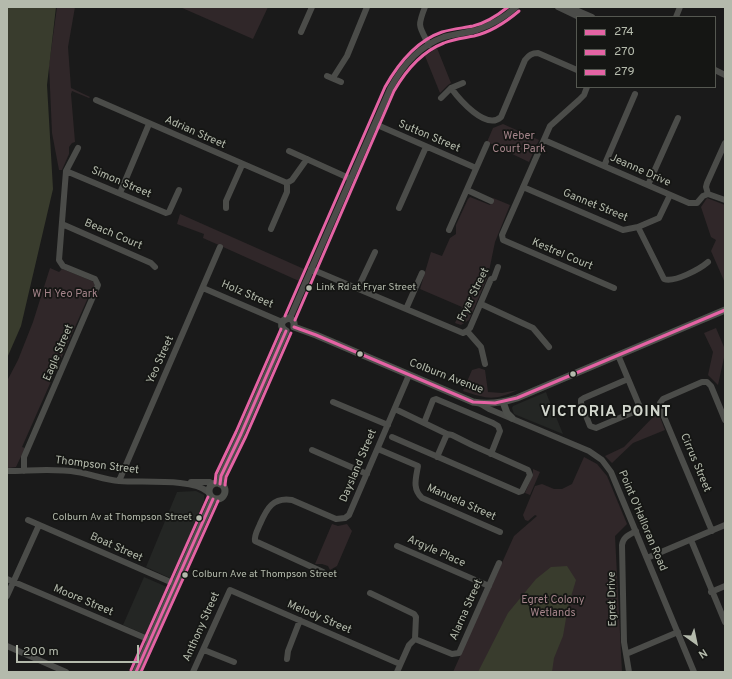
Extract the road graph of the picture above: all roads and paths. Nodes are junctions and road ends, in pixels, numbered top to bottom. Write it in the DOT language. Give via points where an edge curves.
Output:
graph roads {
  1 [pos="312,7"];
  2 [pos="368,7"];
  3 [pos="425,7"];
  4 [pos="516,7"];
  5 [pos="558,7"];
  6 [pos="569,7"];
  7 [pos="577,16"];
  8 [pos="590,16"];
  9 [pos="301,32"];
  10 [pos="429,45"];
  11 [pos="576,70"];
  12 [pos="716,70"];
  13 [pos="725,75"];
  14 [pos="327,76"];
  15 [pos="333,78"];
  16 [pos="341,82"];
  17 [pos="464,83"];
  18 [pos="451,88"];
  19 [pos="587,88"];
  20 [pos="635,94"];
  21 [pos="441,98"];
  22 [pos="96,100"];
  23 [pos="678,118"];
  24 [pos="149,124"];
  25 [pos="375,124"];
  26 [pos="544,140"];
  27 [pos="725,143"];
  28 [pos="487,144"];
  29 [pos="426,147"];
  30 [pos="78,148"];
  31 [pos="289,152"];
  32 [pos="307,159"];
  33 [pos="242,165"];
  34 [pos="604,166"];
  35 [pos="476,168"];
  36 [pos="66,171"];
  37 [pos="351,179"];
  38 [pos="287,183"];
  39 [pos="648,185"];
  40 [pos="523,187"];
  41 [pos="179,190"];
  42 [pos="467,190"];
  43 [pos="120,193"];
  44 [pos="708,194"];
  45 [pos="670,195"];
  46 [pos="725,200"];
  47 [pos="491,201"];
  48 [pos="226,208"];
  49 [pos="399,208"];
  50 [pos="62,224"];
  51 [pos="638,227"];
  52 [pos="271,229"];
  53 [pos="449,230"];
  54 [pos="220,247"];
  55 [pos="375,252"];
  56 [pos="708,262"];
  57 [pos="155,267"];
  58 [pos="498,268"];
  59 [pos="312,270"];
  60 [pos="422,273"];
  61 [pos="203,288"];
  62 [pos="358,288"];
  63 [pos="614,288"];
  64 [pos="481,304"];
  65 [pos="406,309"];
  66 [pos="725,310"];
  67 [pos="290,318"];
  68 [pos="282,322"];
  69 [pos="294,327"];
  70 [pos="286,331"];
  71 [pos="467,331"];
  72 [pos="549,347"];
  73 [pos="618,355"];
  74 [pos="485,364"];
  75 [pos="409,374"];
  76 [pos="628,379"];
  77 [pos="333,402"];
  78 [pos="503,402"];
  79 [pos="479,403"];
  80 [pos="395,409"];
  81 [pos="724,412"];
  82 [pos="512,418"];
  83 [pos="725,420"];
  84 [pos="424,423"];
  85 [pos="388,425"];
  86 [pos="447,434"];
  87 [pos="392,437"];
  88 [pos="378,449"];
  89 [pos="312,450"];
  90 [pos="491,454"];
  91 [pos="437,457"];
  92 [pos="7,470"];
  93 [pos="24,471"];
  94 [pos="367,474"];
  95 [pos="119,481"];
  96 [pos="186,484"];
  97 [pos="212,484"];
  98 [pos="220,484"];
  99 [pos="208,492"];
  100 [pos="213,499"];
  101 [pos="28,520"];
  102 [pos="39,525"];
  103 [pos="725,525"];
  104 [pos="636,531"];
  105 [pos="712,531"];
  106 [pos="500,532"];
  107 [pos="691,540"];
  108 [pos="397,546"];
  109 [pos="647,558"];
  110 [pos="499,563"];
  111 [pos="323,572"];
  112 [pos="10,581"];
  113 [pos="175,584"];
  114 [pos="489,586"];
  115 [pos="725,586"];
  116 [pos="230,590"];
  117 [pos="712,592"];
  118 [pos="370,593"];
  119 [pos="7,596"];
  120 [pos="300,620"];
  121 [pos="725,622"];
  122 [pos="678,632"];
  123 [pos="415,639"];
  124 [pos="150,640"];
  125 [pos="7,646"];
  126 [pos="204,650"];
  127 [pos="626,654"];
  128 [pos="286,659"];
  129 [pos="234,662"];
  130 [pos="400,664"];
  131 [pos="66,672"];
  132 [pos="136,672"];
  133 [pos="193,672"];
  134 [pos="397,672"];
  135 [pos="629,672"];
  136 [pos="694,672"];
  1 -- 9 [label="street"];
  2 -- 15 [label="street" via="347,56"];
  3 -- 10 [label="street" via="419,22"];
  4 -- 10 [label="street" via="488,26 444,38"];
  5 -- 7 [label="street"];
  6 -- 8 [label="street"];
  10 -- 25 [label="street" via="417,53 401,70"];
  11 -- 18 [label="street" via="538,53 528,56 501,117 494,121 473,112"];
  12 -- 13 [label="street"];
  14 -- 15 [label="street"];
  15 -- 16 [label="street"];
  17 -- 18 [label="street"];
  18 -- 21 [label="street"];
  19 -- 26 [label="street" via="584,95 550,126"];
  20 -- 34 [label="street"];
  22 -- 24 [label="street, Adrian Street"];
  23 -- 39 [label="street"];
  24 -- 33 [label="street, Adrian Street"];
  24 -- 43 [label="street"];
  25 -- 29 [label="street, Sutton Street"];
  25 -- 37 [label="street"];
  26 -- 34 [label="street, Jeanne Drive"];
  26 -- 40 [label="street"];
  27 -- 44 [label="street" via="707,182"];
  28 -- 35 [label="street"];
  29 -- 35 [label="street, Sutton Street"];
  29 -- 49 [label="street"];
  30 -- 36 [label="street"];
  31 -- 32 [label="street"];
  32 -- 37 [label="street"];
  32 -- 38 [label="street"];
  33 -- 38 [label="street, Adrian Street"];
  33 -- 48 [label="street" via="226,201"];
  34 -- 39 [label="street, Jeanne Drive"];
  35 -- 42 [label="street"];
  36 -- 43 [label="street, Simon Street"];
  36 -- 50 [label="street"];
  37 -- 59 [label="street"];
  38 -- 52 [label="street" via="287,192"];
  39 -- 45 [label="street, Jeanne Drive"];
  40 -- 51 [label="street, Gannet Street" via="623,230"];
  40 -- 63 [label="street, Kestrel Court" via="502,240"];
  41 -- 43 [label="street, Simon Street" via="169,212 166,213"];
  42 -- 47 [label="street"];
  42 -- 53 [label="street"];
  44 -- 45 [label="street, Jeanne Drive" via="693,204"];
  44 -- 46 [label="street"];
  45 -- 51 [label="street, Gannet Street" via="659,218"];
  50 -- 57 [label="street, Beach Court"];
  50 -- 93 [label="street, Eagle Street" via="61,264 95,279 98,285 24,458"];
  51 -- 56 [label="street" via="664,279 668,281 702,268"];
  54 -- 61 [label="street, Yeo Street"];
  55 -- 62 [label="street"];
  58 -- 64 [label="street, Fryar Street"];
  59 -- 62 [label="street, Fryar Street"];
  59 -- 67 [label="street"];
  60 -- 65 [label="street"];
  61 -- 68 [label="street, Holz Street"];
  61 -- 95 [label="street, Yeo Street"];
  62 -- 65 [label="street, Fryar Street"];
  64 -- 71 [label="street, Fryar Street"];
  64 -- 72 [label="street" via="534,328"];
  65 -- 71 [label="street, Fryar Street" via="459,332"];
  66 -- 73 [label="main road, Colburn Avenue"];
  67 -- 68 [label="main road"];
  67 -- 69 [label="main road"];
  68 -- 70 [label="main road" via="282,327"];
  69 -- 70 [label="main road"];
  69 -- 75 [label="main road, Colburn Avenue"];
  70 -- 98 [label="main road" via="221,476"];
  71 -- 74 [label="street" via="481,348"];
  73 -- 76 [label="street"];
  73 -- 78 [label="main road, Colburn Avenue"];
  75 -- 79 [label="main road, Colburn Avenue"];
  75 -- 80 [label="street, Daysland Street"];
  76 -- 76 [label="street" via="639,405 636,411 596,428 590,426 581,400"];
  77 -- 85 [label="street"];
  78 -- 79 [label="main road, Colburn Avenue"];
  78 -- 82 [label="main road"];
  79 -- 82 [label="street, Point O'Halloran Road"];
  80 -- 84 [label="street"];
  80 -- 85 [label="street, Daysland Street"];
  81 -- 83 [label="street"];
  81 -- 105 [label="street, Cirrus Street" via="711,386 706,382 663,399 660,403"];
  82 -- 104 [label="street, Point O'Halloran Road" via="589,451 602,460 611,472"];
  84 -- 86 [label="street"];
  84 -- 90 [label="street" via="433,400 436,399 493,423 500,431"];
  85 -- 88 [label="street, Daysland Street"];
  86 -- 90 [label="street"];
  86 -- 91 [label="street"];
  87 -- 91 [label="street"];
  88 -- 94 [label="street, Daysland Street"];
  88 -- 106 [label="street, Manuela Street" via="418,466 414,486 422,498"];
  89 -- 94 [label="street"];
  90 -- 91 [label="street" via="528,470 530,475 522,491 519,492"];
  92 -- 93 [label="street, Thompson Street"];
  93 -- 95 [label="street, Thompson Street" via="77,471"];
  94 -- 111 [label="street, Daysland Street" via="349,515 345,518 336,519 292,500 280,500 266,511 254,537 255,541"];
  95 -- 96 [label="street, Thompson Street"];
  96 -- 97 [label="street, Thompson Street"];
  96 -- 99 [label="street, Thompson Street"];
  97 -- 98 [label="main road"];
  97 -- 99 [label="main road"];
  98 -- 100 [label="main road" via="224,487 224,495"];
  99 -- 100 [label="main road"];
  100 -- 113 [label="main road"];
  101 -- 102 [label="street, Boat Street"];
  102 -- 112 [label="street"];
  102 -- 113 [label="street, Boat Street"];
  103 -- 105 [label="street"];
  104 -- 109 [label="street, Point O'Halloran Road"];
  104 -- 127 [label="street, Egret Drive" via="626,537 622,546"];
  105 -- 107 [label="street"];
  107 -- 109 [label="street"];
  107 -- 117 [label="street"];
  108 -- 114 [label="street, Argyle Place"];
  109 -- 122 [label="street, Point O'Halloran Road"];
  110 -- 114 [label="street, Alarna Street"];
  112 -- 119 [label="street"];
  112 -- 124 [label="street, Moore Street"];
  113 -- 124 [label="main road"];
  114 -- 123 [label="street, Alarna Street" via="459,653 452,654"];
  115 -- 117 [label="street"];
  116 -- 120 [label="street, Melody Street"];
  116 -- 126 [label="street, Anthony Street"];
  117 -- 121 [label="street"];
  118 -- 123 [label="street" via="414,614"];
  120 -- 128 [label="street"];
  120 -- 130 [label="street, Melody Street"];
  122 -- 127 [label="street"];
  122 -- 136 [label="street, Point O'Halloran Road"];
  123 -- 130 [label="street"];
  124 -- 132 [label="main road"];
  125 -- 131 [label="street"];
  126 -- 129 [label="street"];
  126 -- 133 [label="street, Anthony Street"];
  127 -- 135 [label="street, Egret Drive"];
  130 -- 134 [label="street"];
}
